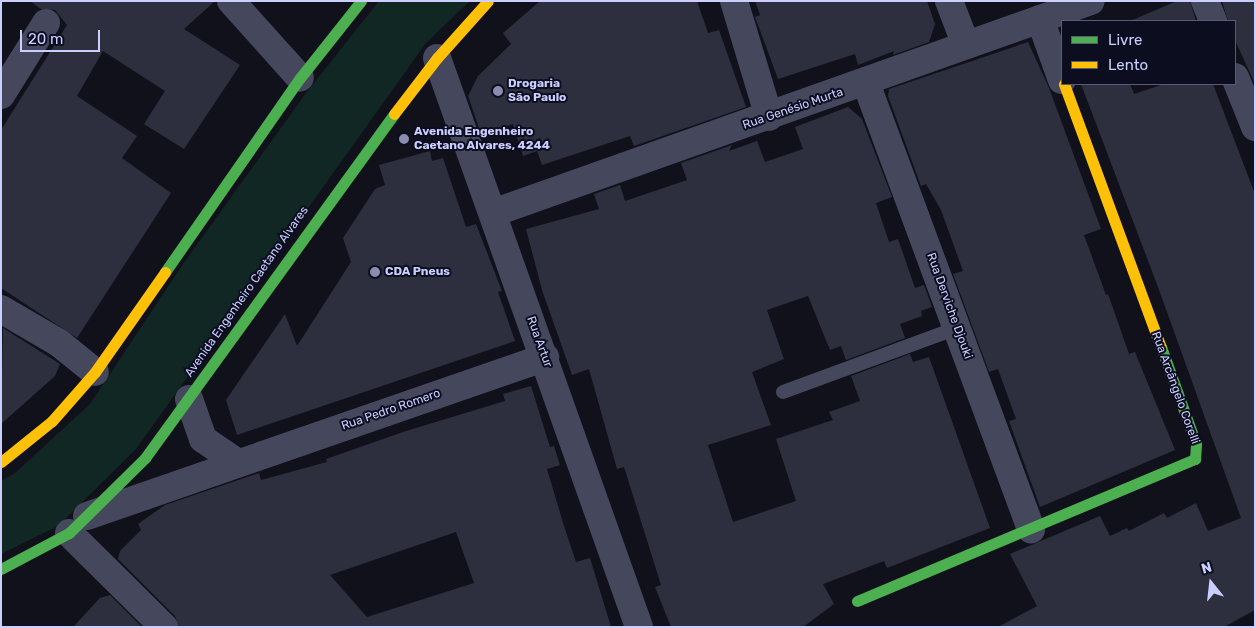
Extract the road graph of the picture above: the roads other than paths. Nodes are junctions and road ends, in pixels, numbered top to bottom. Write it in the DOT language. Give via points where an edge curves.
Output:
graph roads {
  1 [pos="231,1"];
  2 [pos="361,1"];
  3 [pos="488,1"];
  4 [pos="734,1"];
  5 [pos="949,1"];
  6 [pos="1091,1"];
  7 [pos="1205,1"];
  8 [pos="1040,19"];
  9 [pos="1213,20"];
  10 [pos="46,23"];
  11 [pos="966,45"];
  12 [pos="437,58"];
  13 [pos="1061,77"];
  14 [pos="300,78"];
  15 [pos="1236,80"];
  16 [pos="866,82"];
  17 [pos="1064,85"];
  18 [pos="1,95"];
  19 [pos="770,117"];
  20 [pos="1255,127"];
  21 [pos="493,213"];
  22 [pos="1,309"];
  23 [pos="957,328"];
  24 [pos="544,357"];
  25 [pos="94,372"];
  26 [pos="782,392"];
  27 [pos="188,399"];
  28 [pos="1,462"];
  29 [pos="238,463"];
  30 [pos="78,524"];
  31 [pos="1031,530"];
  32 [pos="1,568"];
  33 [pos="857,601"];
  34 [pos="164,627"];
  35 [pos="639,627"];
  1 -- 14 [label="street"];
  2 -- 14 [label="main road"];
  3 -- 12 [label="main road, Avenida Engenheiro Caetano Alvares"];
  4 -- 19 [label="street"];
  5 -- 11 [label="street"];
  6 -- 8 [label="street, Rua Genésio Murta"];
  7 -- 9 [label="street"];
  8 -- 11 [label="street, Rua Genésio Murta"];
  8 -- 13 [label="street"];
  10 -- 18 [label="street"];
  11 -- 16 [label="street, Rua Genésio Murta"];
  12 -- 21 [label="street, Rua Artur"];
  12 -- 27 [label="main road, Avenida Engenheiro Caetano Alvares" via="328,200"];
  14 -- 25 [label="main road"];
  15 -- 20 [label="street"];
  16 -- 19 [label="street, Rua Genésio Murta"];
  16 -- 23 [label="street, Rua Derviche Djouki"];
  17 -- 31 [label="main road, Rua Arcângelo Corelli" via="1197,452 1191,464"];
  19 -- 21 [label="street, Rua Genésio Murta"];
  21 -- 24 [label="street, Rua Artur"];
  22 -- 25 [label="street" via="60,343"];
  23 -- 26 [label="lane"];
  23 -- 31 [label="street, Rua Derviche Djouki"];
  24 -- 29 [label="street, Rua Pedro Romero"];
  24 -- 35 [label="street, Rua Artur"];
  25 -- 28 [label="main road" via="52,421"];
  27 -- 29 [label="street" via="203,439"];
  27 -- 30 [label="main road, Avenida Engenheiro Caetano Alvares" via="145,458"];
  29 -- 30 [label="street, Rua Pedro Romero"];
  30 -- 32 [label="main road, Avenida Engenheiro Caetano Alvares"];
  30 -- 34 [label="street"];
  31 -- 33 [label="main road, Rua Arcângelo Corelli"];
}
